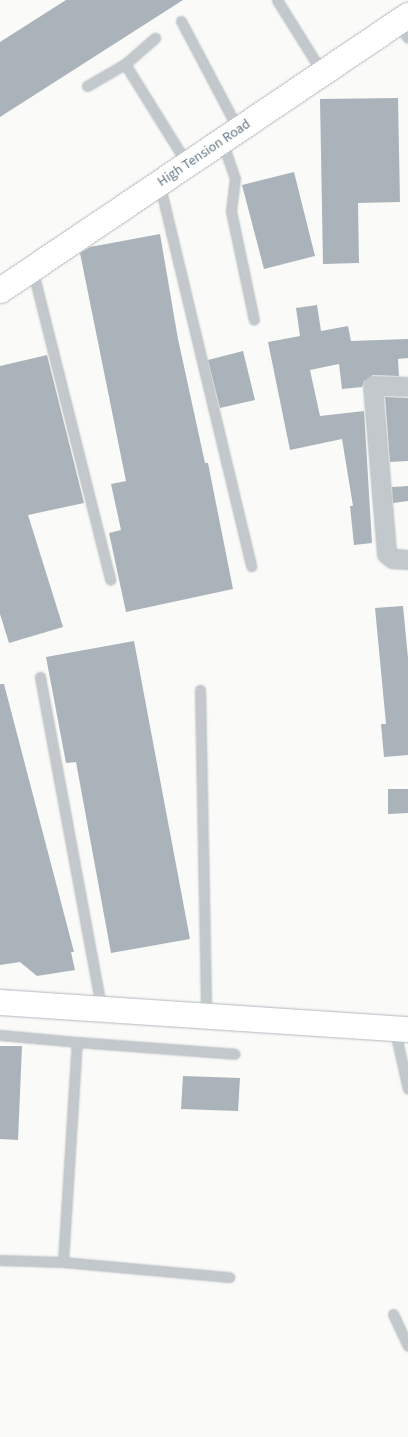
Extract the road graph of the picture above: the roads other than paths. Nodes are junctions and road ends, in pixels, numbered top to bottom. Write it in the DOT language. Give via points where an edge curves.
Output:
graph roads {
  1 [pos="277,0"];
  2 [pos="181,21"];
  3 [pos="404,25"];
  4 [pos="155,38"];
  5 [pos="125,64"];
  6 [pos="322,72"];
  7 [pos="87,86"];
  8 [pos="230,135"];
  9 [pos="188,164"];
  10 [pos="159,184"];
  11 [pos="32,268"];
  12 [pos="0,290"];
  13 [pos="254,320"];
  14 [pos="408,387"];
  15 [pos="408,560"];
  16 [pos="251,566"];
  17 [pos="110,579"];
  18 [pos="40,677"];
  19 [pos="200,690"];
  20 [pos="0,1002"];
  21 [pos="102,1009"];
  22 [pos="206,1016"];
  23 [pos="401,1029"];
  24 [pos="0,1035"];
  25 [pos="77,1042"];
  26 [pos="235,1054"];
  27 [pos="408,1089"];
  28 [pos="0,1260"];
  29 [pos="63,1262"];
  30 [pos="229,1277"];
  31 [pos="392,1314"];
  32 [pos="408,1346"];
  1 -- 6 [label="lane"];
  2 -- 8 [label="lane"];
  3 -- 6 [label="main road, High Tension Road"];
  4 -- 5 [label="lane"];
  5 -- 7 [label="lane"];
  5 -- 9 [label="lane"];
  6 -- 8 [label="main road, High Tension Road"];
  8 -- 9 [label="main road, High Tension Road"];
  8 -- 13 [label="lane" via="235,178 231,210"];
  9 -- 10 [label="main road, High Tension Road"];
  10 -- 11 [label="main road, High Tension Road"];
  10 -- 16 [label="lane"];
  11 -- 12 [label="main road, High Tension Road"];
  11 -- 17 [label="lane"];
  14 -- 15 [label="street" via="373,386 387,554 392,559"];
  18 -- 21 [label="lane"];
  19 -- 22 [label="lane"];
  20 -- 21 [label="main road"];
  21 -- 22 [label="main road"];
  22 -- 23 [label="main road"];
  23 -- 27 [label="lane"];
  24 -- 25 [label="lane"];
  25 -- 26 [label="lane"];
  25 -- 29 [label="lane"];
  28 -- 29 [label="lane"];
  29 -- 30 [label="lane"];
  31 -- 32 [label="lane"];
}
